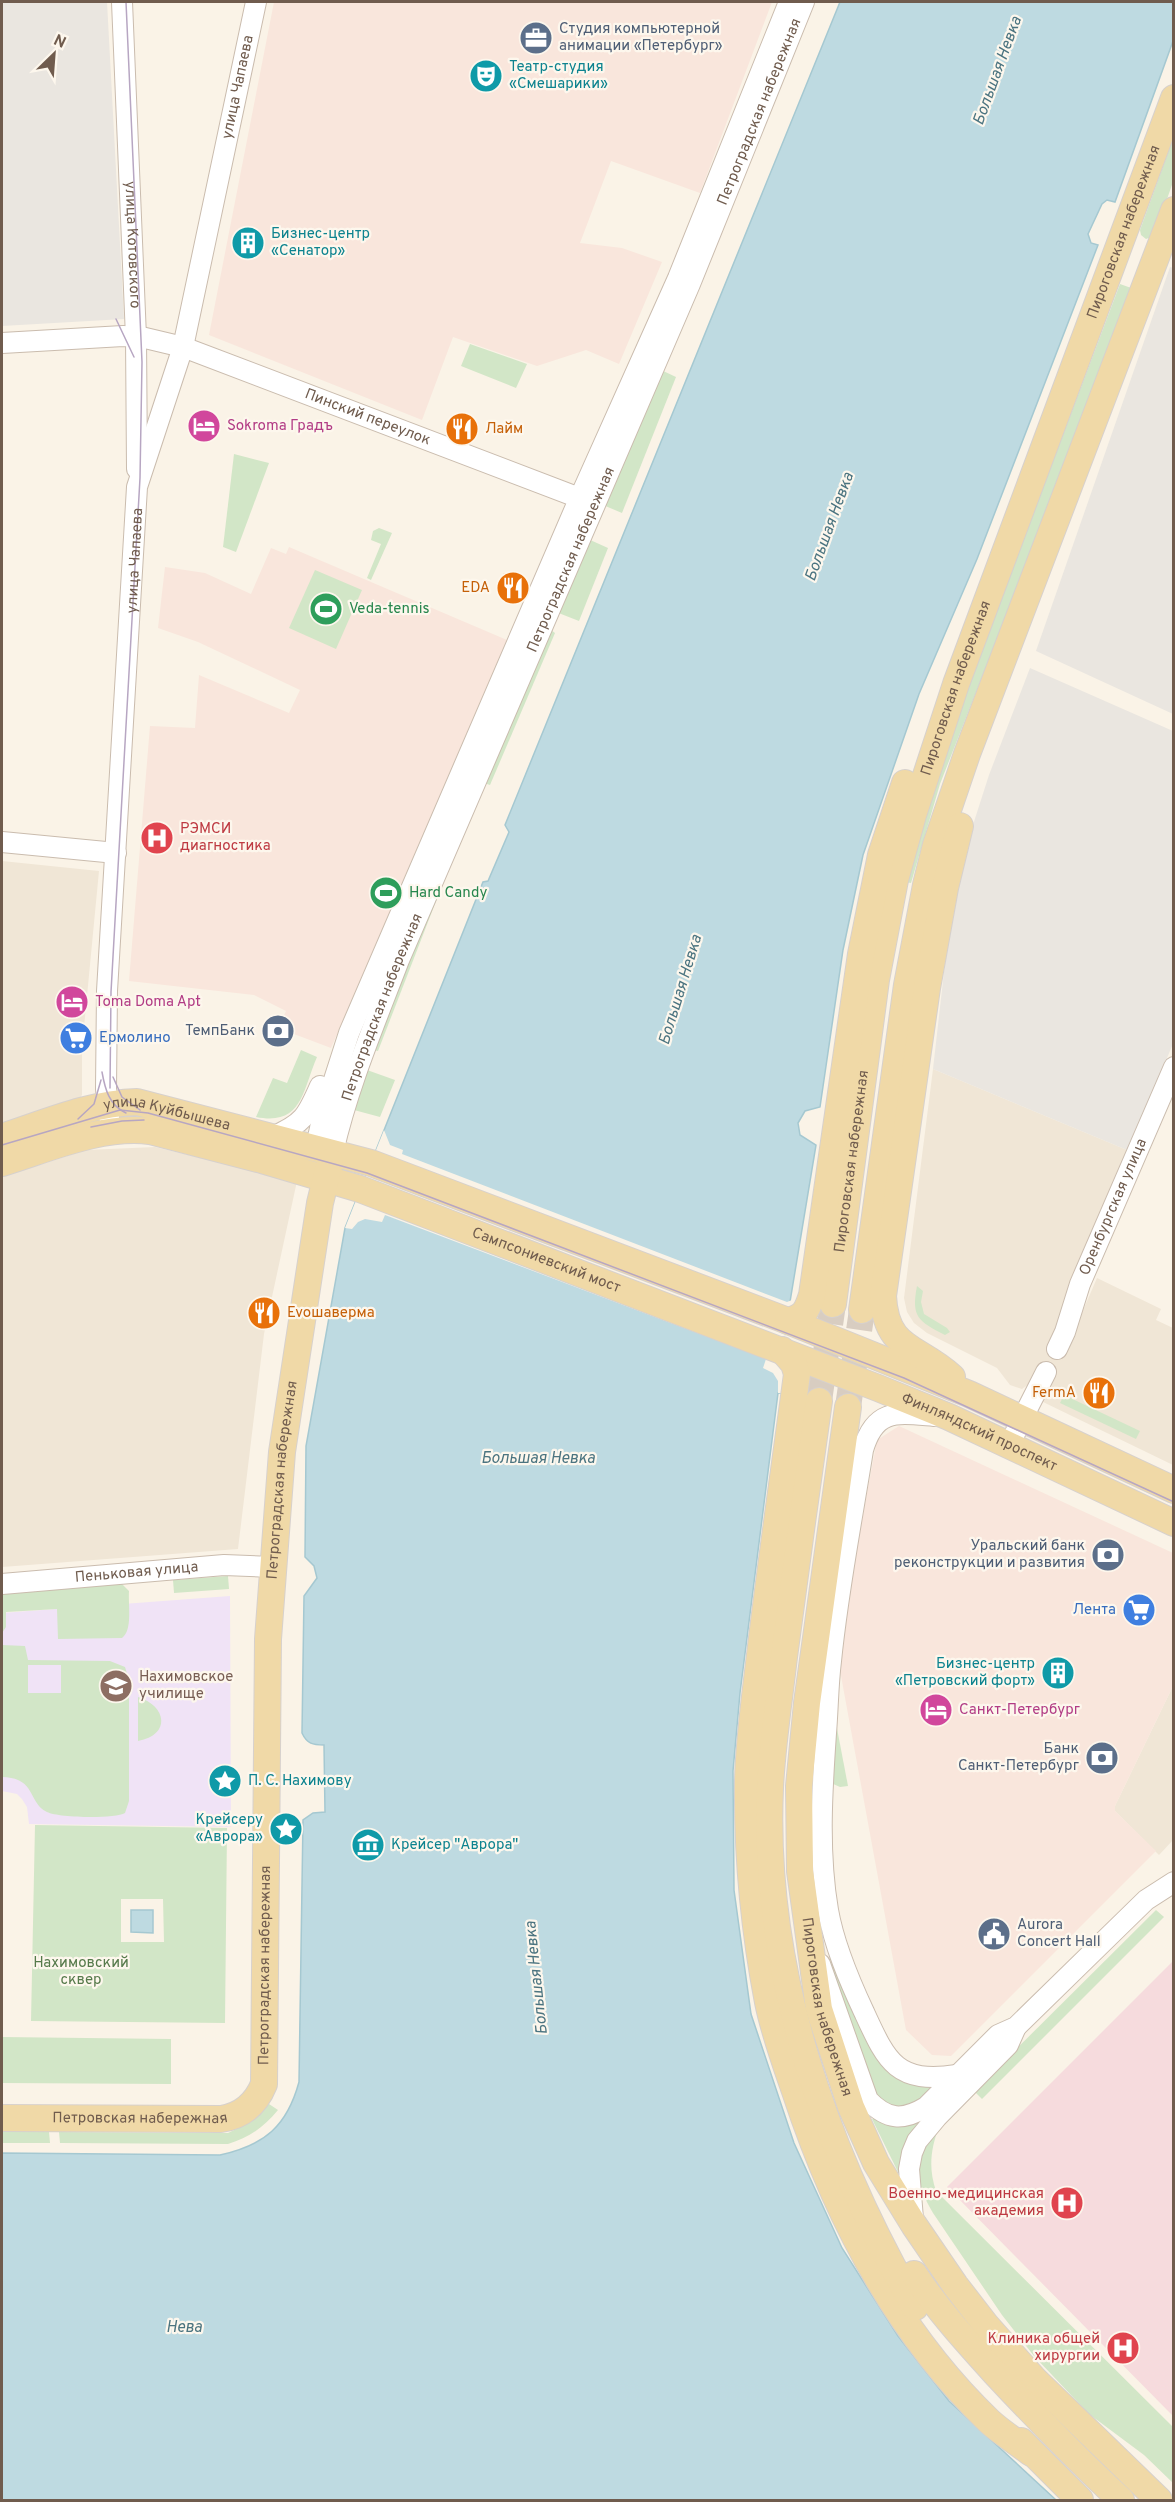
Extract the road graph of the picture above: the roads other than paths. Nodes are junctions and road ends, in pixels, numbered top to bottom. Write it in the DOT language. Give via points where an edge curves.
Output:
graph roads {
  1 [pos="122,2"];
  2 [pos="256,2"];
  3 [pos="789,2"];
  4 [pos="804,2"];
  5 [pos="1173,98"];
  6 [pos="1173,210"];
  7 [pos="1165,256"];
  8 [pos="136,337"];
  9 [pos="2,343"];
  10 [pos="183,347"];
  11 [pos="137,487"];
  12 [pos="588,501"];
  13 [pos="1002,558"];
  14 [pos="1035,573"];
  15 [pos="2,842"];
  16 [pos="116,853"];
  17 [pos="1173,1067"];
  18 [pos="334,1074"];
  19 [pos="108,1105"];
  20 [pos="111,1132"];
  21 [pos="2,1137"];
  22 [pos="272,1137"];
  23 [pos="325,1150"];
  24 [pos="2,1163"];
  25 [pos="318,1176"];
  26 [pos="832,1304"];
  27 [pos="862,1310"];
  28 [pos="788,1321"];
  29 [pos="1057,1349"];
  30 [pos="782,1350"];
  31 [pos="1046,1372"];
  32 [pos="969,1394"];
  33 [pos="819,1401"];
  34 [pos="848,1407"];
  35 [pos="950,1418"];
  36 [pos="1023,1419"];
  37 [pos="1010,1445"];
  38 [pos="1173,1490"];
  39 [pos="1173,1523"];
  40 [pos="264,1566"];
  41 [pos="2,1584"];
  42 [pos="1173,1881"];
  43 [pos="807,1930"];
  44 [pos="1016,2027"];
  45 [pos="957,2075"];
  46 [pos="255,2083"];
  47 [pos="2,2101"];
  48 [pos="2,2118"];
  49 [pos="858,2195"];
  50 [pos="914,2225"];
  51 [pos="1031,2453"];
  52 [pos="1150,2492"];
  53 [pos="1173,2498"];
  54 [pos="1080,2500"];
  55 [pos="1121,2500"];
  1 -- 8 [label="street, улица Котовского"];
  2 -- 10 [label="street, улица Чапаева"];
  3 -- 12 [label="street, Петроградская набережная"];
  4 -- 12 [label="street, Петроградская набережная" via="690,284"];
  5 -- 13 [label="main road, Пироговская набережная"];
  6 -- 7 [label="main road, Пироговская набережная"];
  7 -- 14 [label="main road, Пироговская набережная"];
  8 -- 9 [label="street, Пинский переулок" via="90,336"];
  8 -- 10 [label="street, Пинский переулок"];
  8 -- 11 [label="street, улица Котовского"];
  10 -- 11 [label="street, улица Чапаева"];
  10 -- 12 [label="street, Пинский переулок"];
  11 -- 16 [label="street, улица Чапаева"];
  12 -- 18 [label="street, Петроградская набережная"];
  12 -- 23 [label="street, Петроградская набережная"];
  13 -- 26 [label="main road, Пироговская набережная" via="931,756 895,880 876,980"];
  13 -- 28 [label="main road" via="968,622 881,855 861,954 812,1296 801,1318"];
  14 -- 27 [label="main road, Пироговская набережная" via="957,780 926,885"];
  14 -- 32 [label="main road" via="1025,631 970,792 945,888 883,1296 890,1330 902,1344 936,1363"];
  15 -- 16 [label="street"];
  16 -- 19 [label="street, улица Чапаева" via="107,991"];
  17 -- 29 [label="street, Оренбургская улица" via="1080,1284"];
  18 -- 22 [label="street" via="323,1079 304,1119"];
  18 -- 23 [label="street, Петроградская набережная"];
  19 -- 20 [label="street, улица Чапаева"];
  19 -- 21 [label="main road, улица Куйбышева"];
  19 -- 22 [label="main road, улица Куйбышева" via="146,1104"];
  20 -- 24 [label="main road, улица Куйбышева"];
  20 -- 25 [label="main road, улица Куйбышева" via="150,1131"];
  22 -- 23 [label="main road, улица Куйбышева"];
  23 -- 25 [label="main road, Петроградская набережная"];
  23 -- 28 [label="main road, Сампсониевский мост" via="370,1163"];
  25 -- 30 [label="main road, Сампсониевский мост"];
  25 -- 40 [label="main road, Петроградская набережная" via="320,1203"];
  28 -- 32 [label="main road, Финляндский проспект"];
  30 -- 35 [label="main road, Финляндский проспект"];
  30 -- 51 [label="main road" via="797,1374 766,1605 748,1779 753,1908 768,2003 808,2131 865,2259 908,2327 959,2391"];
  31 -- 36 [label="street"];
  32 -- 36 [label="main road, Финляндский проспект"];
  33 -- 49 [label="main road, Пироговская набережная" via="771,1778 771,1872 780,1950 793,2013 827,2122"];
  34 -- 43 [label="main road, Пироговская набережная" via="799,1786 800,1871"];
  35 -- 37 [label="main road, Финляндский проспект"];
  35 -- 45 [label="street" via="891,1414 873,1427 867,1438 831,1661 822,1791 824,1873 833,1934 882,2050 908,2073 931,2078"];
  36 -- 37 [label="street"];
  36 -- 38 [label="main road, Финляндский проспект"];
  37 -- 39 [label="main road, Финляндский проспект"];
  40 -- 41 [label="street, Пеньковая улица" via="224,1565"];
  40 -- 46 [label="main road, Петроградская набережная" via="252,1638 249,2069"];
  42 -- 44 [label="street" via="1146,1900"];
  43 -- 45 [label="street" via="862,2090 877,2110 889,2116 913,2115"];
  43 -- 50 [label="main road, Пироговская набережная" via="819,2008 851,2107 876,2163"];
  44 -- 45 [label="street" via="998,2035"];
  44 -- 50 [label="street" via="1008,2045 917,2140 909,2169"];
  46 -- 47 [label="main road, Петровская набережная" via="221,2102"];
  46 -- 48 [label="main road, Петровская набережная" via="257,2098 248,2109 221,2119"];
  49 -- 51 [label="main road, Пироговская набережная" via="882,2249 920,2315"];
  49 -- 55 [label="main road, Пироговская набережная" via="941,2312 1063,2446"];
  50 -- 52 [label="main road, Пироговская набережная" via="986,2325 1076,2422"];
  51 -- 54 [label="main road, Пироговская набережная"];
  52 -- 53 [label="main road, Пироговская набережная"];
}
